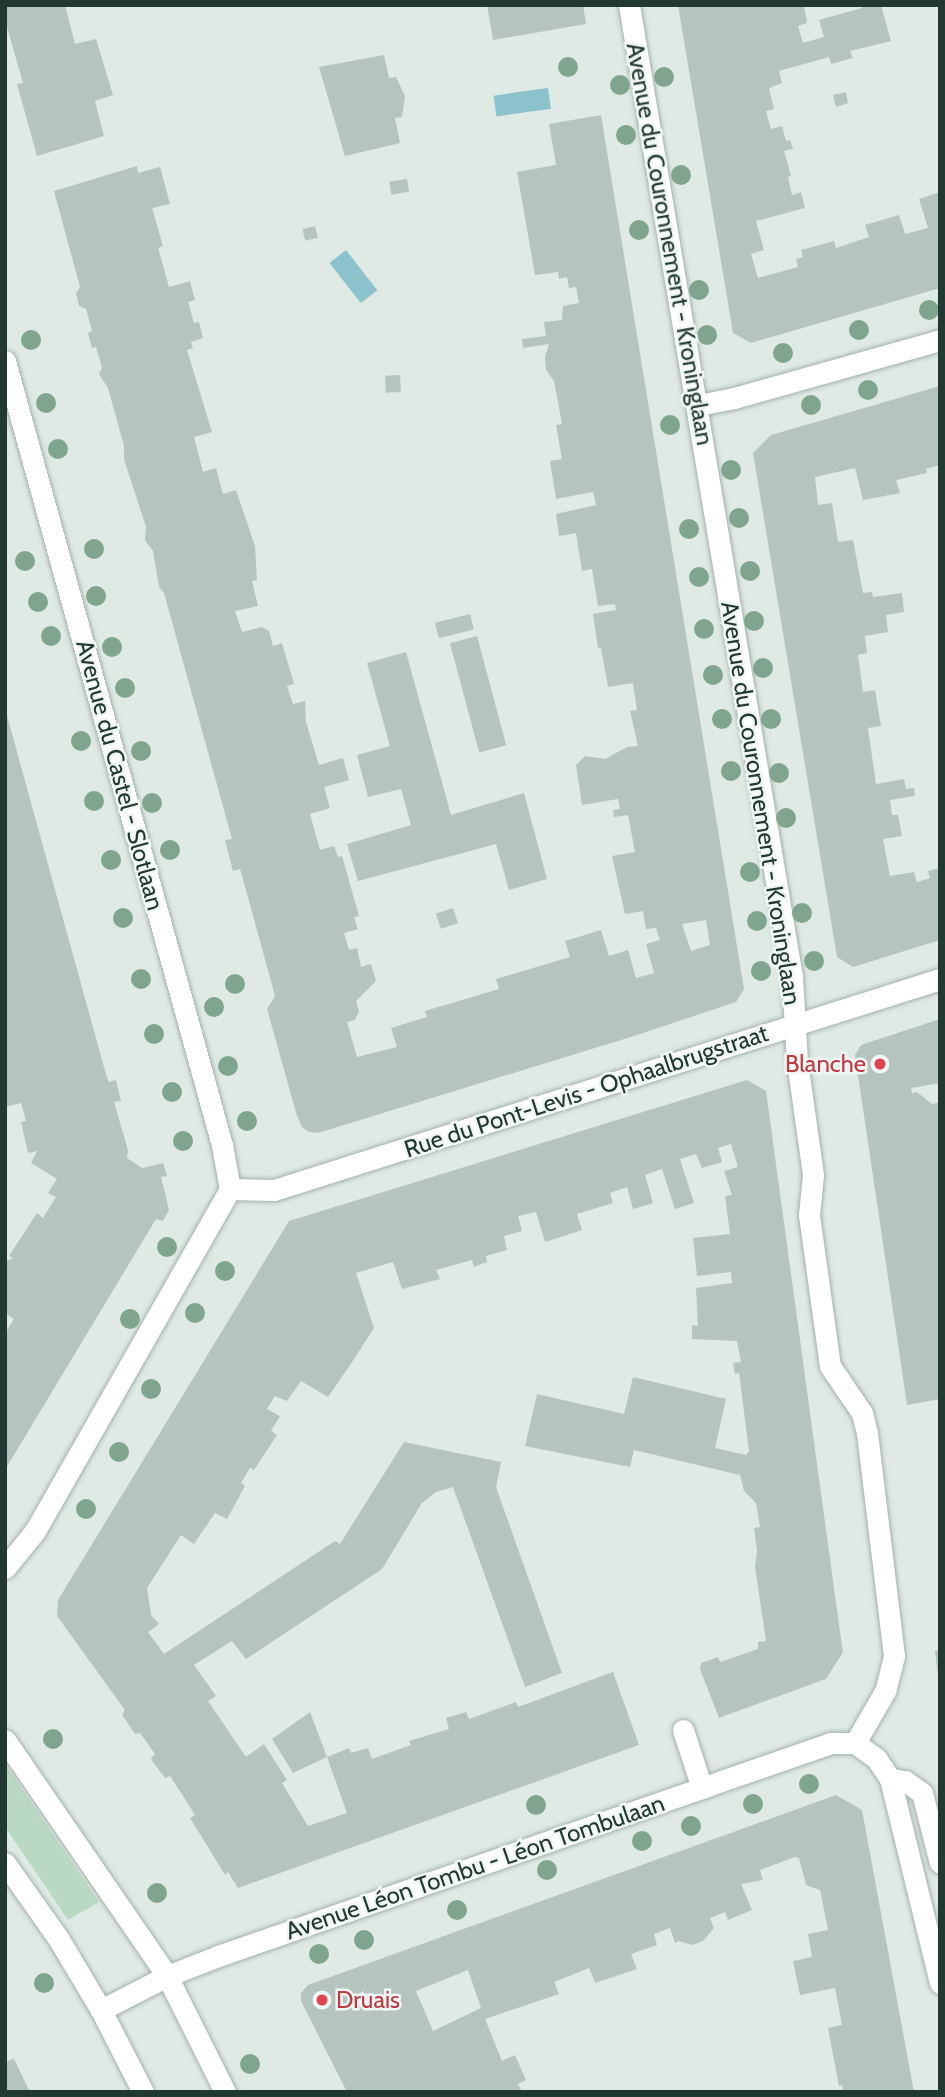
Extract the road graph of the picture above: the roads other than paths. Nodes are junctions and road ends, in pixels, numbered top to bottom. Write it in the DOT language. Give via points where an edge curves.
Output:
graph roads {
  1 [pos="629,5"];
  2 [pos="940,340"];
  3 [pos="5,361"];
  4 [pos="698,405"];
  5 [pos="940,979"];
  6 [pos="795,1025"];
  7 [pos="230,1189"];
  8 [pos="5,1568"];
  9 [pos="683,1730"];
  10 [pos="5,1740"];
  11 [pos="855,1743"];
  12 [pos="890,1779"];
  13 [pos="702,1788"];
  14 [pos="5,1863"];
  15 [pos="940,1863"];
  16 [pos="913,1871"];
  17 [pos="167,1976"];
  18 [pos="940,1983"];
  19 [pos="101,2010"];
  20 [pos="143,2092"];
  21 [pos="225,2092"];
  1 -- 4 [label="street, Avenue du Couronnement - Kroninglaan"];
  2 -- 4 [label="street"];
  3 -- 7 [label="street, Avenue du Castel - Slotlaan" via="222,1145"];
  4 -- 6 [label="street, Avenue du Couronnement - Kroninglaan" via="792,978"];
  5 -- 6 [label="street, Rue du Pont-Levis - Ophaalbrugstraat"];
  6 -- 7 [label="street, Rue du Pont-Levis - Ophaalbrugstraat" via="274,1190"];
  6 -- 11 [label="street, Avenue du Couronnement - Kroninglaan" via="813,1175 809,1215 830,1366 862,1413 867,1433 894,1656 885,1690"];
  7 -- 8 [label="street" via="35,1531"];
  9 -- 13 [label="street"];
  10 -- 17 [label="street"];
  11 -- 12 [label="street" via="876,1758"];
  11 -- 13 [label="street, Avenue Léon Tombu - Léon Tombulaan" via="831,1743"];
  12 -- 15 [label="street" via="905,1781 922,1793"];
  12 -- 16 [label="street"];
  13 -- 17 [label="street, Avenue Léon Tombu - Léon Tombulaan"];
  14 -- 19 [label="street"];
  15 -- 16 [label="street"];
  16 -- 18 [label="street"];
  17 -- 19 [label="street, Avenue Léon Tombu - Léon Tombulaan"];
  17 -- 21 [label="street"];
  19 -- 20 [label="street"];
}
